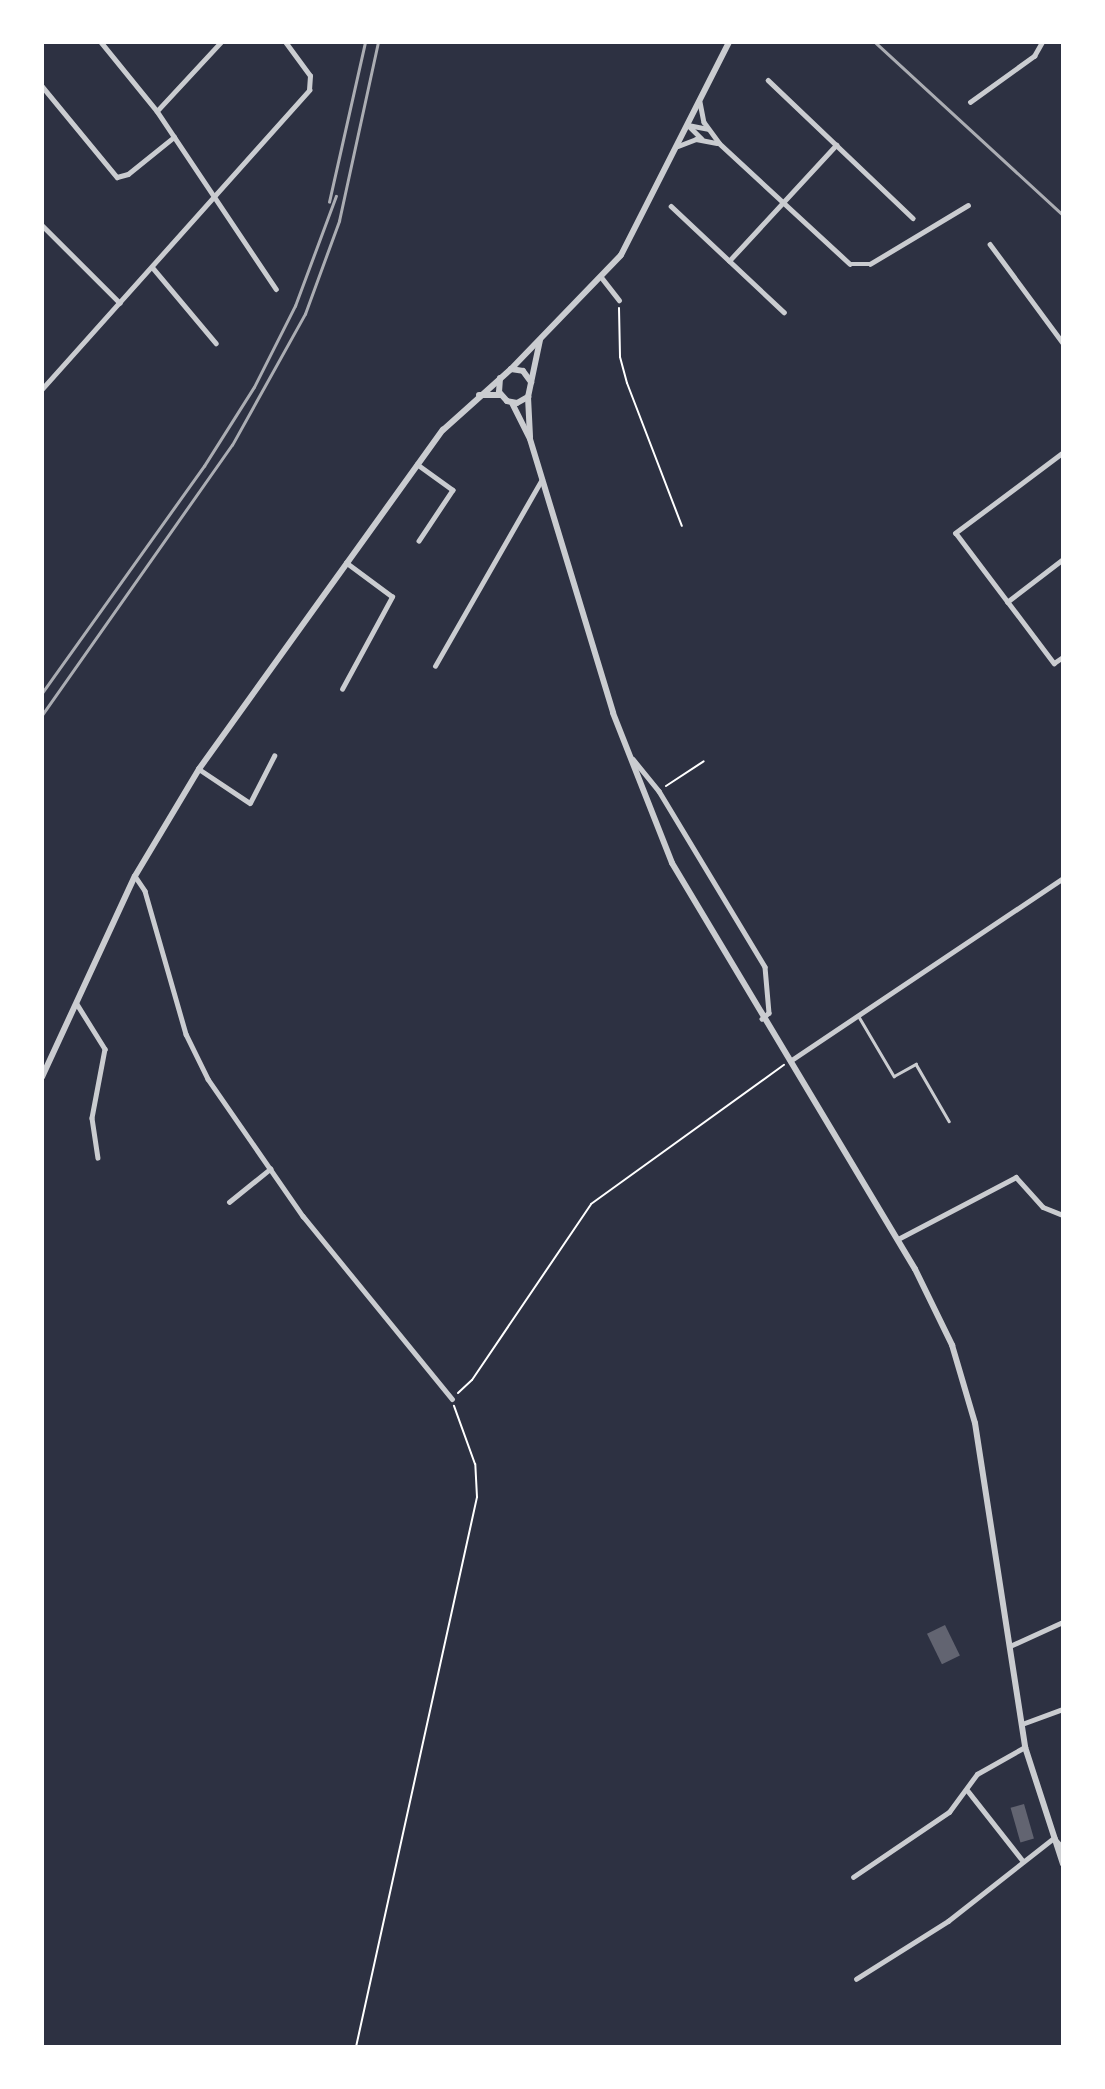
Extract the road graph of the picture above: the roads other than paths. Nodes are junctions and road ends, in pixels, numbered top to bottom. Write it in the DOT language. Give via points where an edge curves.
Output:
graph roads {
  1 [pos="101,42"];
  2 [pos="221,42"];
  3 [pos="285,42"];
  4 [pos="729,42"];
  5 [pos="1042,42"];
  6 [pos="768,80"];
  7 [pos="42,86"];
  8 [pos="700,102"];
  9 [pos="970,102"];
  10 [pos="157,111"];
  11 [pos="688,125"];
  12 [pos="708,130"];
  13 [pos="174,137"];
  14 [pos="702,139"];
  15 [pos="719,143"];
  16 [pos="836,145"];
  17 [pos="678,146"];
  18 [pos="215,198"];
  19 [pos="782,202"];
  20 [pos="968,205"];
  21 [pos="671,206"];
  22 [pos="913,218"];
  23 [pos="42,225"];
  24 [pos="990,244"];
  25 [pos="729,261"];
  26 [pos="153,268"];
  27 [pos="602,278"];
  28 [pos="276,289"];
  29 [pos="619,300"];
  30 [pos="121,303"];
  31 [pos="784,312"];
  32 [pos="540,338"];
  33 [pos="216,343"];
  34 [pos="1063,343"];
  35 [pos="511,369"];
  36 [pos="500,378"];
  37 [pos="532,384"];
  38 [pos="42,389"];
  39 [pos="500,395"];
  40 [pos="477,396"];
  41 [pos="528,397"];
  42 [pos="512,403"];
  43 [pos="530,439"];
  44 [pos="1063,453"];
  45 [pos="417,463"];
  46 [pos="542,479"];
  47 [pos="419,541"];
  48 [pos="1063,559"];
  49 [pos="345,562"];
  50 [pos="1007,602"];
  51 [pos="1063,657"];
  52 [pos="435,666"];
  53 [pos="342,689"];
  54 [pos="626,750"];
  55 [pos="274,756"];
  56 [pos="199,769"];
  57 [pos="135,876"];
  58 [pos="1063,878"];
  59 [pos="77,1004"];
  60 [pos="858,1015"];
  61 [pos="762,1019"];
  62 [pos="788,1062"];
  63 [pos="42,1077"];
  64 [pos="949,1121"];
  65 [pos="98,1158"];
  66 [pos="270,1169"];
  67 [pos="229,1202"];
  68 [pos="1063,1215"];
  69 [pos="897,1239"];
  70 [pos="452,1399"];
  71 [pos="1063,1622"];
  72 [pos="1010,1646"];
  73 [pos="1063,1709"];
  74 [pos="1021,1724"];
  75 [pos="1025,1747"];
  76 [pos="968,1791"];
  77 [pos="1054,1838"];
  78 [pos="1063,1848"];
  79 [pos="1023,1861"];
  80 [pos="1063,1864"];
  81 [pos="853,1877"];
  82 [pos="856,1979"];
  1 -- 10 [label="street"];
  2 -- 10 [label="street"];
  3 -- 18 [label="street" via="312,81"];
  4 -- 8 [label="street"];
  5 -- 9 [label="street" via="1034,56"];
  6 -- 16 [label="street"];
  7 -- 13 [label="street" via="117,177 128,174"];
  8 -- 11 [label="street"];
  8 -- 12 [label="street"];
  10 -- 13 [label="street"];
  11 -- 12 [label="street"];
  11 -- 14 [label="street"];
  11 -- 17 [label="street"];
  12 -- 15 [label="street"];
  13 -- 18 [label="street"];
  14 -- 15 [label="street"];
  14 -- 17 [label="street"];
  15 -- 19 [label="street"];
  16 -- 19 [label="street"];
  16 -- 22 [label="street"];
  17 -- 27 [label="street" via="629,243"];
  18 -- 26 [label="street"];
  18 -- 28 [label="street"];
  19 -- 20 [label="street" via="846,261 861,266"];
  19 -- 25 [label="street"];
  21 -- 25 [label="street"];
  23 -- 30 [label="street"];
  24 -- 34 [label="street"];
  25 -- 31 [label="street"];
  26 -- 30 [label="street"];
  26 -- 33 [label="street"];
  27 -- 29 [label="street"];
  27 -- 32 [label="street"];
  30 -- 38 [label="street"];
  32 -- 35 [label="street"];
  32 -- 37 [label="street"];
  35 -- 36 [label="street"];
  35 -- 37 [label="street" via="523,371"];
  36 -- 39 [label="street"];
  36 -- 40 [label="street"];
  37 -- 41 [label="street"];
  39 -- 40 [label="street"];
  39 -- 42 [label="street"];
  40 -- 45 [label="street"];
  41 -- 42 [label="street"];
  41 -- 43 [label="street"];
  42 -- 43 [label="street"];
  43 -- 46 [label="street"];
  44 -- 50 [label="street" via="956,533"];
  45 -- 47 [label="street" via="453,490"];
  45 -- 49 [label="street"];
  46 -- 52 [label="street"];
  46 -- 54 [label="street"];
  48 -- 50 [label="street"];
  49 -- 53 [label="street" via="392,597"];
  49 -- 56 [label="street"];
  50 -- 51 [label="street" via="1054,663"];
  54 -- 61 [label="street" via="672,863"];
  54 -- 61 [label="street" via="659,791 765,967 769,1013"];
  55 -- 56 [label="street" via="250,803"];
  56 -- 57 [label="street"];
  57 -- 59 [label="street"];
  57 -- 66 [label="street" via="145,891 165,972 201,1066"];
  58 -- 60 [label="street"];
  59 -- 63 [label="street"];
  59 -- 65 [label="street" via="105,1049 92,1118"];
  60 -- 62 [label="street"];
  60 -- 64 [label="lane" via="894,1076 916,1063"];
  61 -- 62 [label="street"];
  62 -- 69 [label="street"];
  66 -- 67 [label="street"];
  66 -- 70 [label="street" via="369,1301"];
  68 -- 69 [label="street" via="1043,1207 1016,1177 1006,1178"];
  69 -- 72 [label="street" via="937,1311 965,1382"];
  71 -- 72 [label="street"];
  72 -- 74 [label="street"];
  73 -- 74 [label="street"];
  74 -- 75 [label="street"];
  75 -- 76 [label="street" via="977,1774"];
  75 -- 77 [label="street"];
  76 -- 79 [label="street"];
  76 -- 81 [label="street" via="949,1812"];
  77 -- 78 [label="street"];
  77 -- 79 [label="street"];
  77 -- 80 [label="street"];
  79 -- 82 [label="street" via="948,1921"];
}
